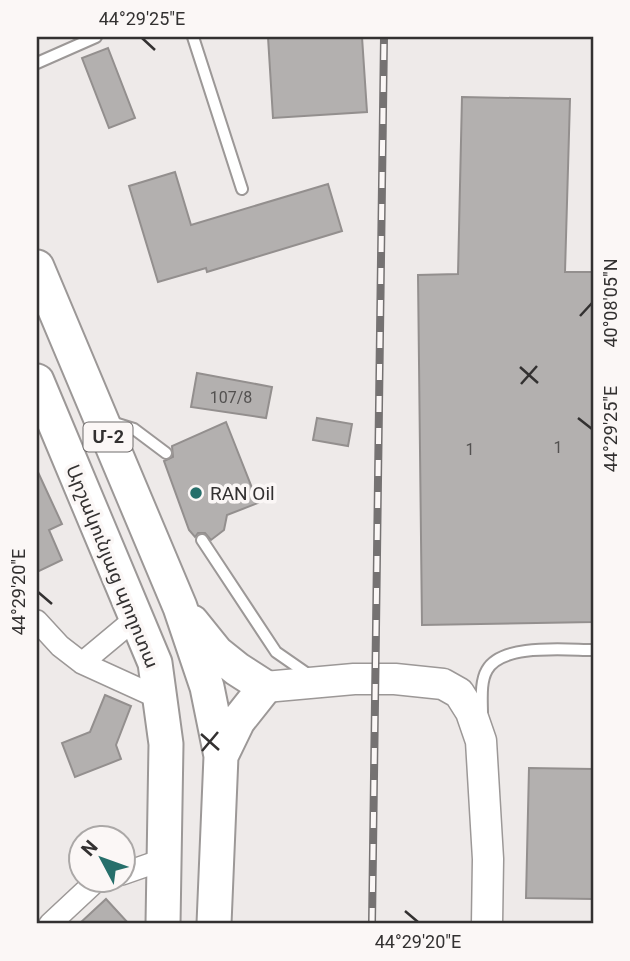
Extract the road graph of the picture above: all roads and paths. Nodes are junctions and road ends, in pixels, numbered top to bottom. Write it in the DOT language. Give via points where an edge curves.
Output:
graph roads {
  1 [pos="96,37"];
  2 [pos="193,37"];
  3 [pos="37,63"];
  4 [pos="242,189"];
  5 [pos="37,267"];
  6 [pos="37,381"];
  7 [pos="101,418"];
  8 [pos="166,453"];
  9 [pos="202,540"];
  10 [pos="180,607"];
  11 [pos="136,618"];
  12 [pos="37,621"];
  13 [pos="593,650"];
  14 [pos="82,663"];
  15 [pos="155,663"];
  16 [pos="320,682"];
  17 [pos="207,687"];
  18 [pos="265,687"];
  19 [pos="160,699"];
  20 [pos="481,741"];
  21 [pos="221,757"];
  22 [pos="165,859"];
  23 [pos="136,869"];
  24 [pos="82,894"];
  25 [pos="50,924"];
  26 [pos="163,924"];
  27 [pos="214,924"];
  28 [pos="487,924"];
  1 -- 3 [label="lane"];
  2 -- 4 [label="lane"];
  5 -- 7 [label="main road, Մ-2"];
  6 -- 11 [label="main road, Արշակունյաց պողոտա / Մ-2"];
  7 -- 8 [label="lane" via="134,429"];
  7 -- 10 [label="main road, Մ-2"];
  9 -- 16 [label="lane" via="276,652"];
  10 -- 17 [label="main road, Մ-2"];
  10 -- 18 [label="main road" via="216,653"];
  11 -- 14 [label="street"];
  11 -- 15 [label="main road, Արշակունյաց պողոտա / Մ-2"];
  12 -- 14 [label="street"];
  13 -- 20 [label="lane" via="514,652 495,660 483,683"];
  14 -- 19 [label="street"];
  15 -- 17 [label="main road"];
  15 -- 19 [label="main road, Արշակունյաց պողոտա / Մ-2"];
  16 -- 18 [label="main road"];
  16 -- 20 [label="main road" via="354,679 443,684 459,693"];
  17 -- 18 [label="main road"];
  17 -- 21 [label="main road, Մ-2"];
  18 -- 21 [label="main road" via="238,720"];
  19 -- 22 [label="main road, Արշակունյաց պողոտա / Մ-2" via="166,744"];
  20 -- 28 [label="main road"];
  21 -- 27 [label="main road, Մ-2"];
  22 -- 23 [label="street"];
  22 -- 26 [label="main road, Արշակունյաց պողոտա / Մ-2"];
  24 -- 25 [label="street"];
}
